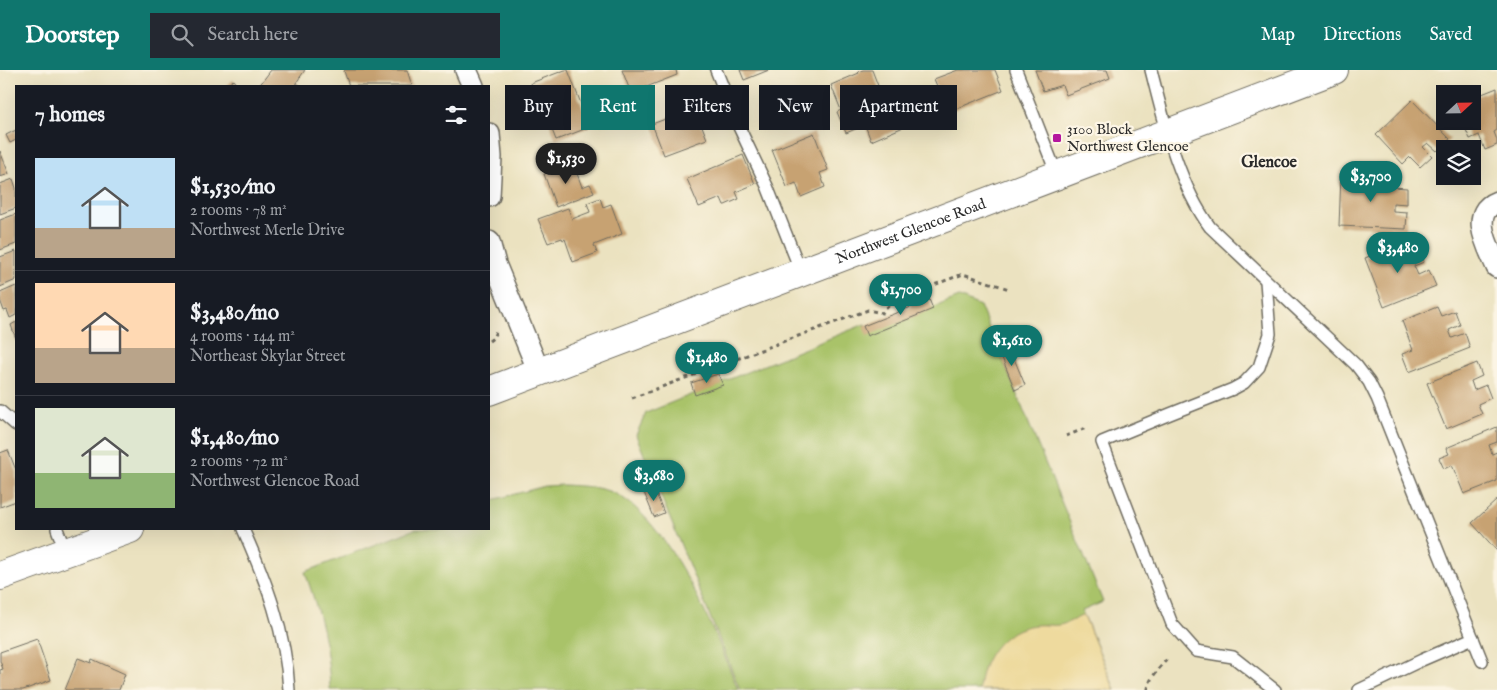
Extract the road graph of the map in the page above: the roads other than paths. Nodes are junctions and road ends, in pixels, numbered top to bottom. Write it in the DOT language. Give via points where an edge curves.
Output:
graph roads {
  1 [pos="466,70"];
  2 [pos="716,70"];
  3 [pos="1016,70"];
  4 [pos="1151,70"];
  5 [pos="1334,70"];
  6 [pos="473,85"];
  7 [pos="1167,133"];
  8 [pos="490,146"];
  9 [pos="1057,175"];
  10 [pos="490,176"];
  11 [pos="1497,202"];
  12 [pos="490,246"];
  13 [pos="1497,267"];
  14 [pos="801,272"];
  15 [pos="1266,281"];
  16 [pos="539,372"];
  17 [pos="490,391"];
  18 [pos="0,411"];
  19 [pos="15,424"];
  20 [pos="124,530"];
  21 [pos="243,530"];
  22 [pos="62,541"];
  23 [pos="0,576"];
  24 [pos="1473,638"];
  25 [pos="1482,661"];
  26 [pos="289,690"];
  27 [pos="1275,690"];
  28 [pos="1359,690"];
  1 -- 6 [label="street"];
  2 -- 14 [label="lane" via="768,186"];
  3 -- 9 [label="lane"];
  4 -- 7 [label="lane"];
  5 -- 7 [label="main road, Northwest Glencoe Road"];
  7 -- 9 [label="main road, Northwest Glencoe Road"];
  7 -- 15 [label="lane" via="1199,213"];
  8 -- 10 [label="street"];
  9 -- 14 [label="main road, Northwest Glencoe Road"];
  11 -- 13 [label="street" via="1486,209 1482,226"];
  12 -- 16 [label="street"];
  14 -- 16 [label="main road, Northwest Glencoe Road"];
  15 -- 24 [label="lane" via="1369,382"];
  15 -- 27 [label="lane" via="1270,334 1259,367 1244,383 1102,442 1172,624 1196,651 1233,657"];
  16 -- 17 [label="main road, Northwest Glencoe Road"];
  18 -- 19 [label="lane"];
  20 -- 22 [label="main road"];
  21 -- 26 [label="lane" via="264,576 280,627"];
  22 -- 23 [label="main road"];
  24 -- 25 [label="lane"];
  24 -- 28 [label="lane"];
}
